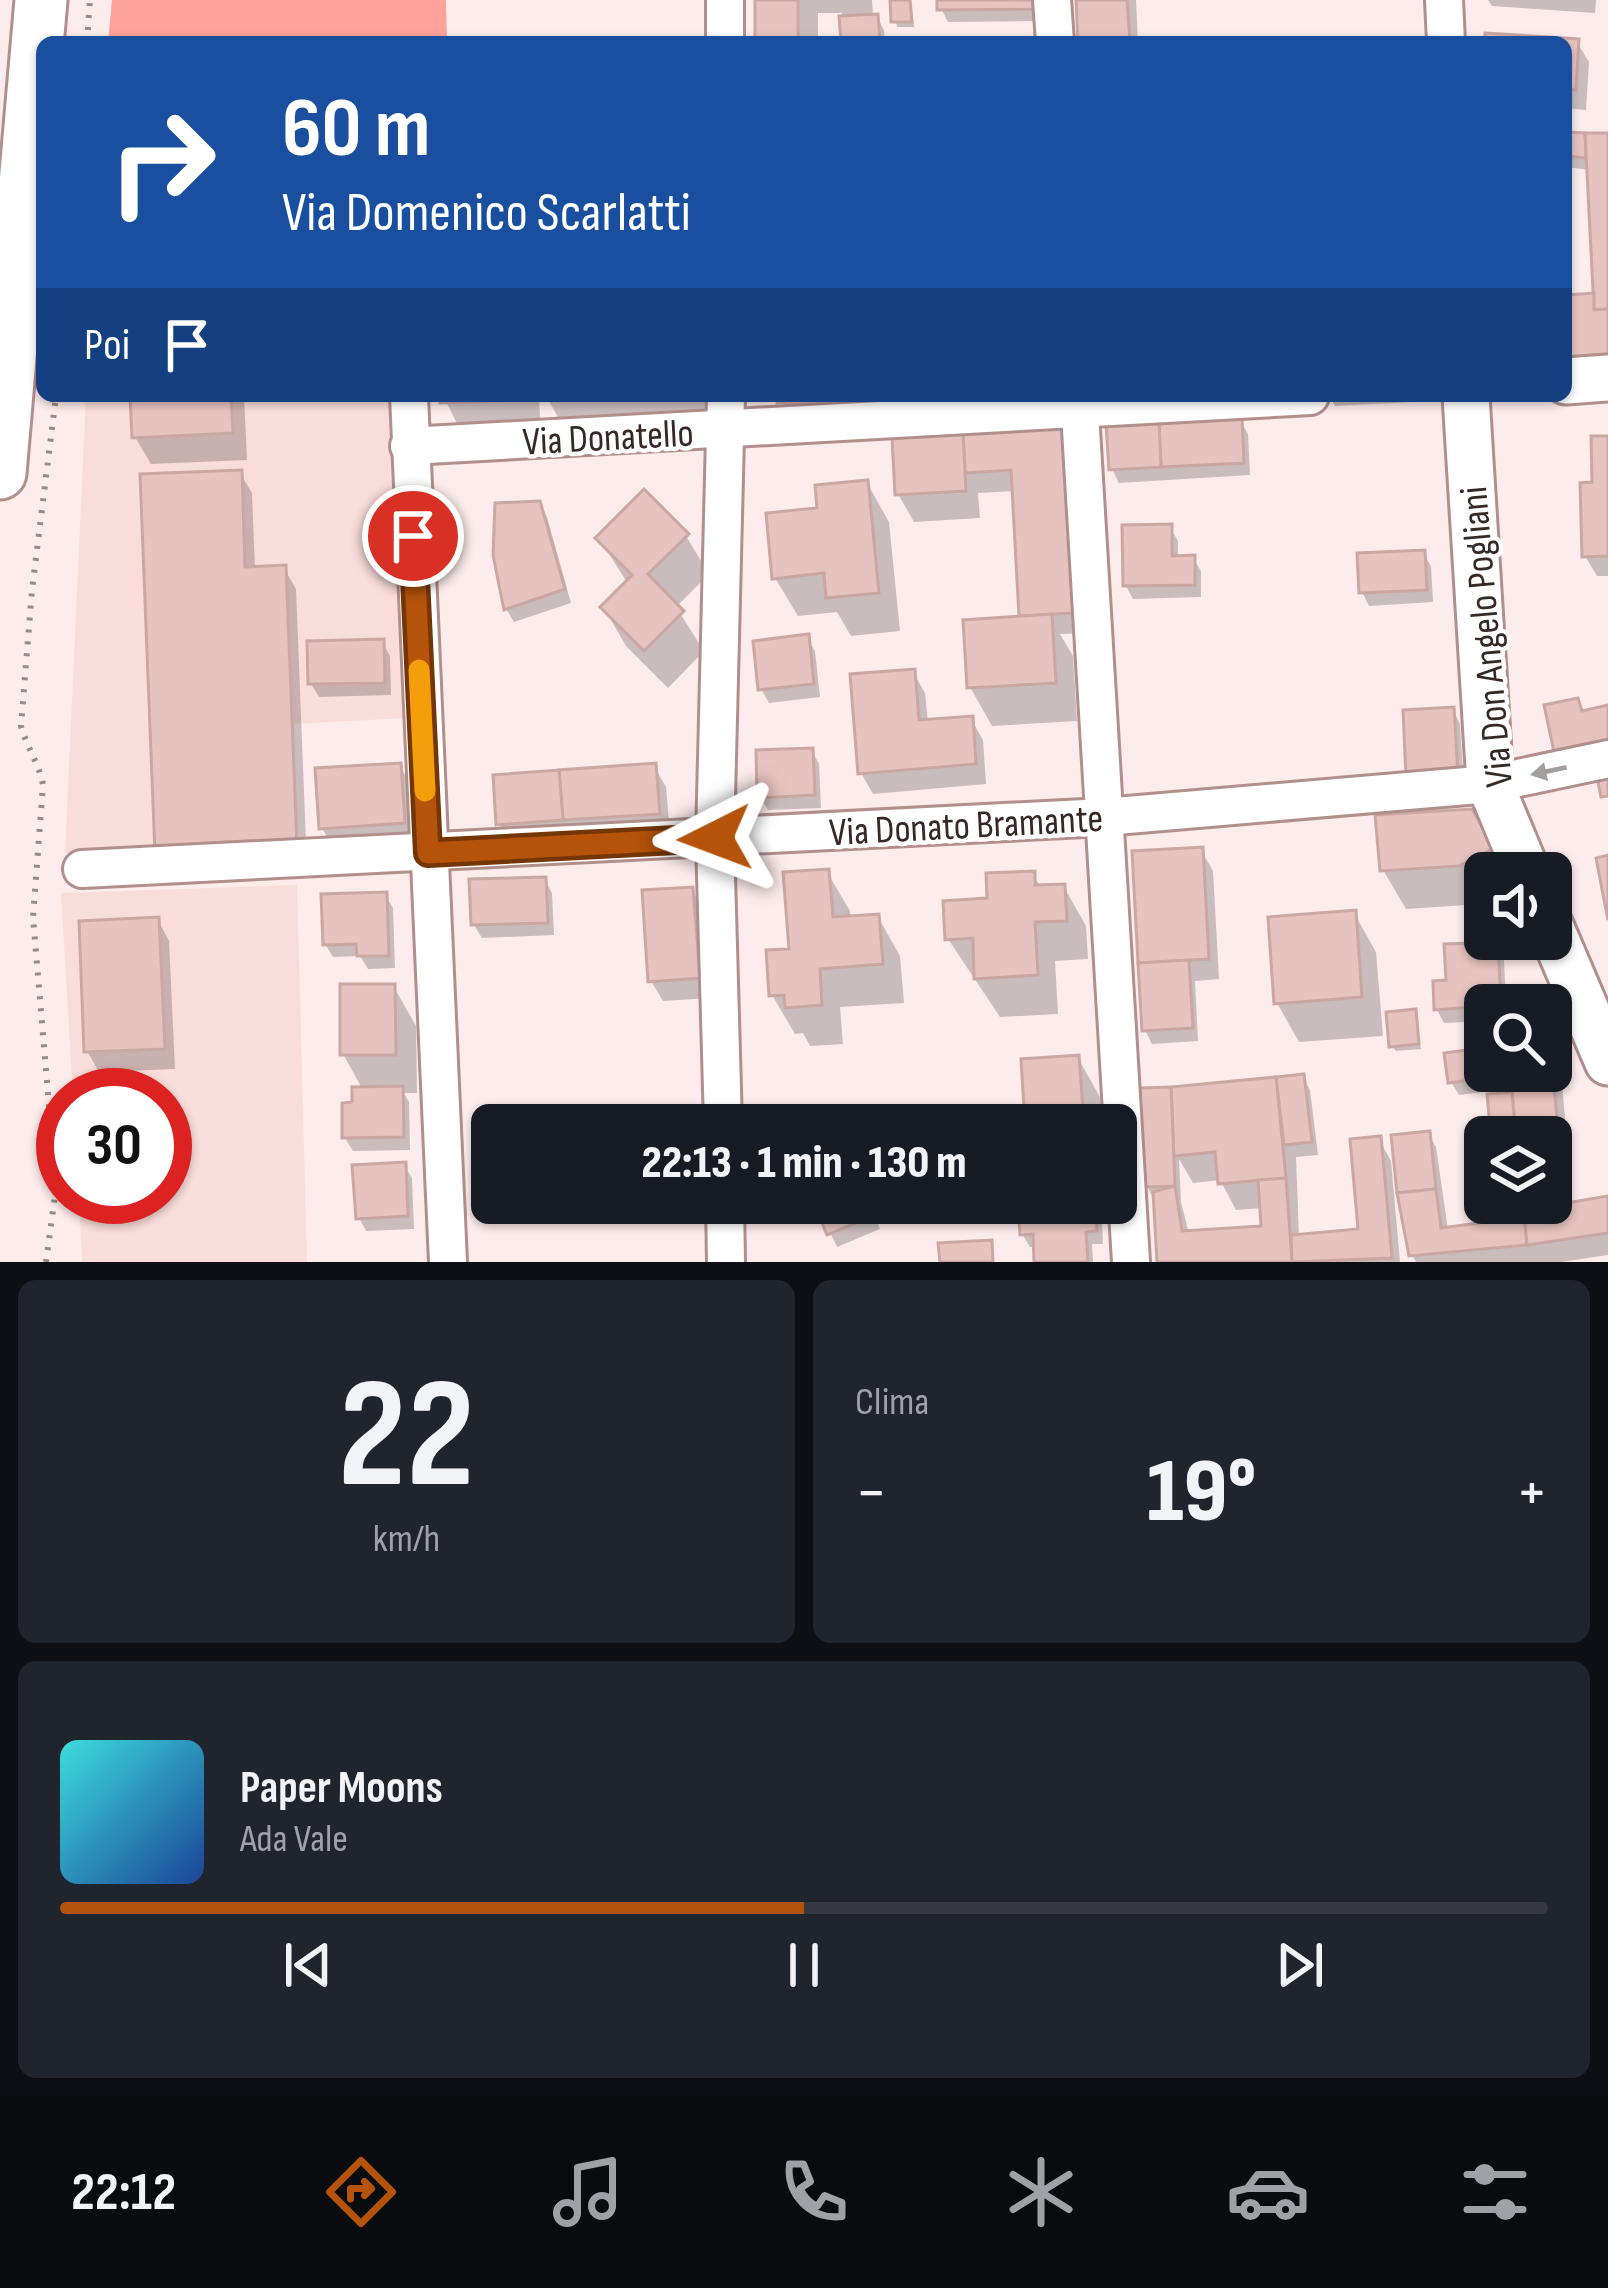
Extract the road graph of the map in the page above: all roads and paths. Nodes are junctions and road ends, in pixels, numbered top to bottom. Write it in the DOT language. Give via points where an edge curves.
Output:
graph roads {
  1 [pos="41,0"];
  2 [pos="90,0"];
  3 [pos="725,0"];
  4 [pos="1052,0"];
  5 [pos="1444,0"];
  6 [pos="38,36"];
  7 [pos="87,36"];
  8 [pos="725,36"];
  9 [pos="1055,36"];
  10 [pos="1446,36"];
  11 [pos="36,58"];
  12 [pos="1608,378"];
  13 [pos="1572,381"];
  14 [pos="55,402"];
  15 [pos="409,402"];
  16 [pos="1079,402"];
  17 [pos="1466,402"];
  18 [pos="726,413"];
  19 [pos="409,446"];
  20 [pos="0,473"];
  21 [pos="1608,759"];
  22 [pos="1490,784"];
  23 [pos="1104,817"];
  24 [pos="715,838"];
  25 [pos="1518,852"];
  26 [pos="428,853"];
  27 [pos="82,869"];
  28 [pos="1565,960"];
  29 [pos="1608,1062"];
  30 [pos="722,1104"];
  31 [pos="725,1224"];
  32 [pos="46,1262"];
  33 [pos="448,1262"];
  34 [pos="726,1262"];
  35 [pos="1131,1262"];
  1 -- 6 [label="main road"];
  2 -- 7 [label="path"];
  3 -- 8 [label="street"];
  4 -- 9 [label="street"];
  5 -- 10 [label="street"];
  11 -- 20 [label="main road"];
  12 -- 13 [label="street"];
  14 -- 32 [label="path" via="22,726 43,784 33,917 56,1188"];
  15 -- 19 [label="street"];
  16 -- 18 [label="street, Via Donatello"];
  16 -- 23 [label="street"];
  17 -- 22 [label="street, Via Don Angelo Pogliani"];
  18 -- 19 [label="street, Via Donatello"];
  18 -- 24 [label="street"];
  19 -- 26 [label="street"];
  21 -- 22 [label="street, Via Donato Bramante, one-way"];
  22 -- 23 [label="street, Via Donato Bramante"];
  22 -- 25 [label="street, Via Don Angelo Pogliani"];
  23 -- 24 [label="street, Via Donato Bramante"];
  23 -- 35 [label="street"];
  24 -- 26 [label="street, Via Donato Bramante"];
  24 -- 30 [label="street"];
  26 -- 27 [label="street, Via Donato Bramante"];
  26 -- 33 [label="street"];
  28 -- 29 [label="street"];
  31 -- 34 [label="street"];
}
